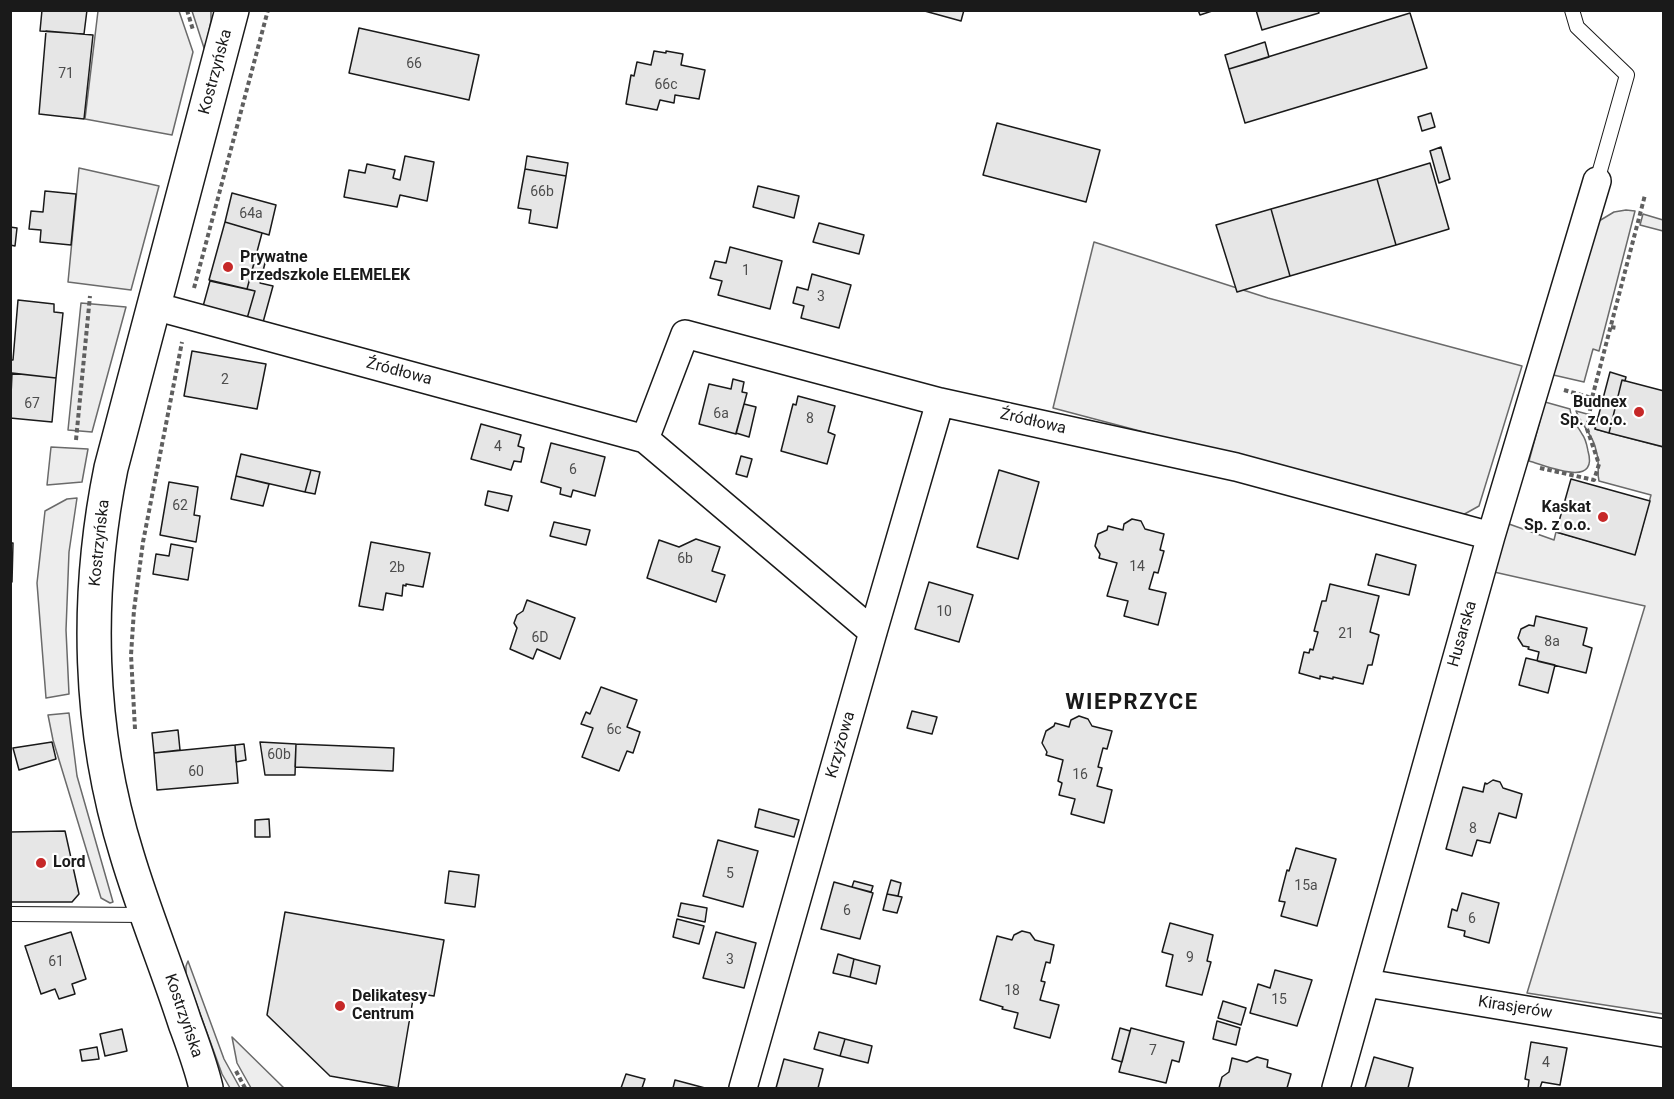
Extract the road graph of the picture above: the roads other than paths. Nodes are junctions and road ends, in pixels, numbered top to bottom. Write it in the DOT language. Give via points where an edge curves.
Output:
graph roads {
  1 [pos="232,10"];
  2 [pos="1572,10"];
  3 [pos="1597,181"];
  4 [pos="154,306"];
  5 [pos="940,402"];
  6 [pos="645,439"];
  7 [pos="1491,536"];
  8 [pos="873,632"];
  9 [pos="10,914"];
  10 [pos="148,915"];
  11 [pos="1366,983"];
  12 [pos="1664,1033"];
  13 [pos="213,1080"];
  14 [pos="743,1089"];
  15 [pos="1336,1089"];
  1 -- 4 [label="main road, Kostrzyńska"];
  2 -- 3 [label="lane" via="1577,27 1627,75"];
  3 -- 7 [label="street, Husarska"];
  4 -- 6 [label="street, Źródłowa"];
  4 -- 10 [label="main road, Kostrzyńska" via="102,511 94,596 94,667 100,732 127,855"];
  5 -- 6 [label="street, Źródłowa" via="685,334"];
  5 -- 7 [label="street, Źródłowa" via="1236,468"];
  5 -- 8 [label="street, Krzyżowa"];
  6 -- 8 [label="street, Źródłowa"];
  7 -- 11 [label="street, Husarska"];
  8 -- 14 [label="street, Krzyżowa"];
  9 -- 10 [label="lane"];
  10 -- 13 [label="main road, Kostrzyńska"];
  11 -- 12 [label="street, Kirasjerów"];
  11 -- 15 [label="street, Husarska"];
}
